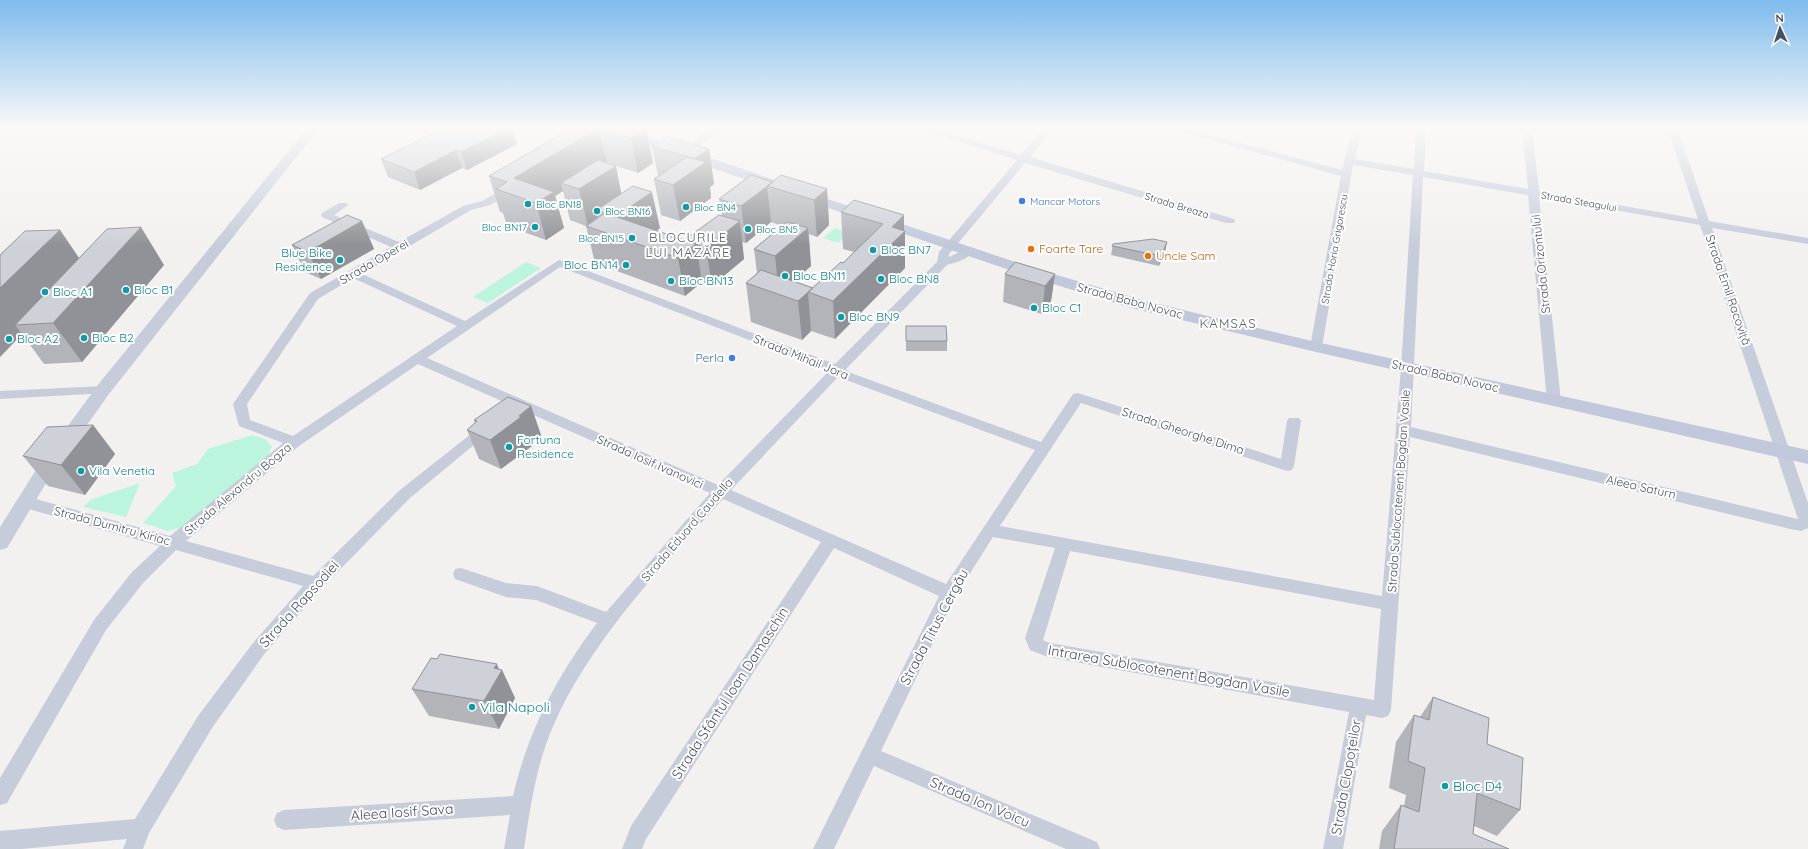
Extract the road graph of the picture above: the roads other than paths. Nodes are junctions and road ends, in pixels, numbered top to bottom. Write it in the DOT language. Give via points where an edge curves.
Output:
graph roads {
  1 [pos="282,167"];
  2 [pos="720,167"];
  3 [pos="1017,167"];
  4 [pos="1048,167"];
  5 [pos="1319,167"];
  6 [pos="1348,167"];
  7 [pos="1382,167"];
  8 [pos="1419,167"];
  9 [pos="1531,167"];
  10 [pos="1686,167"];
  11 [pos="1419,173"];
  12 [pos="1347,174"];
  13 [pos="519,184"];
  14 [pos="1534,193"];
  15 [pos="342,205"];
  16 [pos="1230,221"];
  17 [pos="1705,223"];
  18 [pos="1808,241"];
  19 [pos="951,245"];
  20 [pos="400,246"];
  21 [pos="968,251"];
  22 [pos="559,263"];
  23 [pos="943,263"];
  24 [pos="353,274"];
  25 [pos="466,326"];
  26 [pos="1316,347"];
  27 [pos="417,359"];
  28 [pos="1408,368"];
  29 [pos="838,370"];
  30 [pos="103,390"];
  31 [pos="0,395"];
  32 [pos="1078,397"];
  33 [pos="1554,401"];
  34 [pos="508,411"];
  35 [pos="1294,421"];
  36 [pos="1403,430"];
  37 [pos="294,442"];
  38 [pos="1043,448"];
  39 [pos="1783,452"];
  40 [pos="1808,457"];
  41 [pos="719,492"];
  42 [pos="25,502"];
  43 [pos="989,530"];
  44 [pos="831,540"];
  45 [pos="0,543"];
  46 [pos="173,543"];
  47 [pos="1064,545"];
  48 [pos="461,574"];
  49 [pos="316,583"];
  50 [pos="949,593"];
  51 [pos="1390,604"];
  52 [pos="608,620"];
  53 [pos="1359,706"];
  54 [pos="1382,710"];
  55 [pos="869,755"];
  56 [pos="0,796"];
  57 [pos="520,805"];
  58 [pos="284,820"];
  59 [pos="141,828"];
  60 [pos="0,841"];
  61 [pos="133,849"];
  62 [pos="514,849"];
  63 [pos="632,849"];
  64 [pos="823,849"];
  65 [pos="1090,849"];
  66 [pos="1333,849"];
  1 -- 30 [label="street"];
  2 -- 19 [label="main road, Strada Baba Novac"];
  3 -- 19 [label="street, Strada Eduard Caudella"];
  4 -- 16 [label="street, Strada Breaza"];
  5 -- 12 [label="street"];
  6 -- 12 [label="street, Strada Horia Grigorescu"];
  7 -- 11 [label="street, Strada Steagului"];
  8 -- 11 [label="street, Strada Sublocotenent Bogdan Vasile"];
  9 -- 14 [label="street, Strada Orizontului"];
  10 -- 17 [label="street, Strada Emil Racoviță"];
  11 -- 14 [label="street, Strada Steagului"];
  11 -- 28 [label="street, Strada Sublocotenent Bogdan Vasile"];
  12 -- 26 [label="street, Strada Horia Grigorescu"];
  13 -- 20 [label="street, Strada Operei" via="486,203 467,208"];
  14 -- 17 [label="street, Strada Steagului"];
  14 -- 33 [label="street, Strada Orizontului"];
  15 -- 20 [label="street" via="326,215"];
  17 -- 18 [label="street, Strada Steagului"];
  17 -- 39 [label="street, Strada Emil Racoviță"];
  19 -- 21 [label="main road, Strada Baba Novac"];
  19 -- 23 [label="street, Strada Eduard Caudella" via="943,254"];
  20 -- 24 [label="street, Strada Operei"];
  21 -- 23 [label="street, Strada Eduard Caudella" via="959,258"];
  21 -- 26 [label="main road, Strada Baba Novac" via="1137,304"];
  22 -- 25 [label="street, Strada Alexandru Bogza"];
  22 -- 29 [label="street, Strada Mihail Jora"];
  23 -- 29 [label="street, Strada Eduard Caudella"];
  24 -- 25 [label="street"];
  24 -- 37 [label="street, Strada Operei" via="314,296 240,404 244,423"];
  25 -- 27 [label="street, Strada Alexandru Bogza"];
  26 -- 28 [label="main road, Strada Baba Novac"];
  27 -- 34 [label="street, Strada Iosif Ivanovici"];
  27 -- 37 [label="street, Strada Alexandru Bogza"];
  28 -- 33 [label="main road, Strada Baba Novac"];
  28 -- 36 [label="street, Strada Sublocotenent Bogdan Vasile"];
  29 -- 38 [label="street, Strada Mihail Jora" via="846,376"];
  29 -- 41 [label="street, Strada Eduard Caudella"];
  30 -- 31 [label="street"];
  30 -- 42 [label="street" via="42,474"];
  32 -- 35 [label="street, Strada Gheorghe Dima" via="1287,466"];
  32 -- 38 [label="street, Strada Titus Cergău"];
  33 -- 39 [label="main road, Strada Baba Novac"];
  34 -- 41 [label="street, Strada Iosif Ivanovici"];
  34 -- 49 [label="street, Strada Rapsodiei" via="417,483"];
  36 -- 39 [label="street, Aleea Saturn" via="1801,525 1807,522"];
  36 -- 51 [label="street, Strada Sublocotenent Bogdan Vasile"];
  37 -- 46 [label="street, Strada Alexandru Bogza"];
  38 -- 43 [label="street, Strada Titus Cergău"];
  39 -- 40 [label="main road, Strada Baba Novac"];
  41 -- 44 [label="street, Strada Iosif Ivanovici"];
  41 -- 52 [label="street, Strada Eduard Caudella"];
  42 -- 45 [label="street"];
  42 -- 46 [label="street, Strada Dumitru Kiriac"];
  43 -- 47 [label="street"];
  43 -- 50 [label="street, Strada Titus Cergău"];
  44 -- 50 [label="street, Strada Iosif Ivanovici"];
  44 -- 63 [label="street, Strada Sfântul Ioan Damaschin" via="638,833"];
  46 -- 49 [label="street, Strada Dumitru Kiriac"];
  46 -- 56 [label="street, Strada Alexandru Bogza" via="138,577 100,625"];
  47 -- 51 [label="street"];
  47 -- 53 [label="street, Intrarea Sublocotenent Bogdan Vasile" via="1034,638 1036,645 1048,650"];
  48 -- 52 [label="street" via="506,590 536,593"];
  49 -- 59 [label="street, Strada Rapsodiei" via="259,648 205,722"];
  50 -- 55 [label="street, Strada Titus Cergău"];
  51 -- 54 [label="street, Strada Sublocotenent Bogdan Vasile"];
  52 -- 57 [label="street, Strada Eduard Caudella" via="550,713 532,759"];
  53 -- 54 [label="street, Intrarea Sublocotenent Bogdan Vasile"];
  53 -- 66 [label="street, Strada Clopoțeilor"];
  55 -- 64 [label="street, Strada Titus Cergău"];
  55 -- 65 [label="street, Strada Ion Voicu"];
  57 -- 58 [label="street, Aleea Iosif Sava"];
  57 -- 62 [label="street, Strada Eduard Caudella"];
  59 -- 60 [label="street"];
  59 -- 61 [label="street, Strada Rapsodiei"];
}
